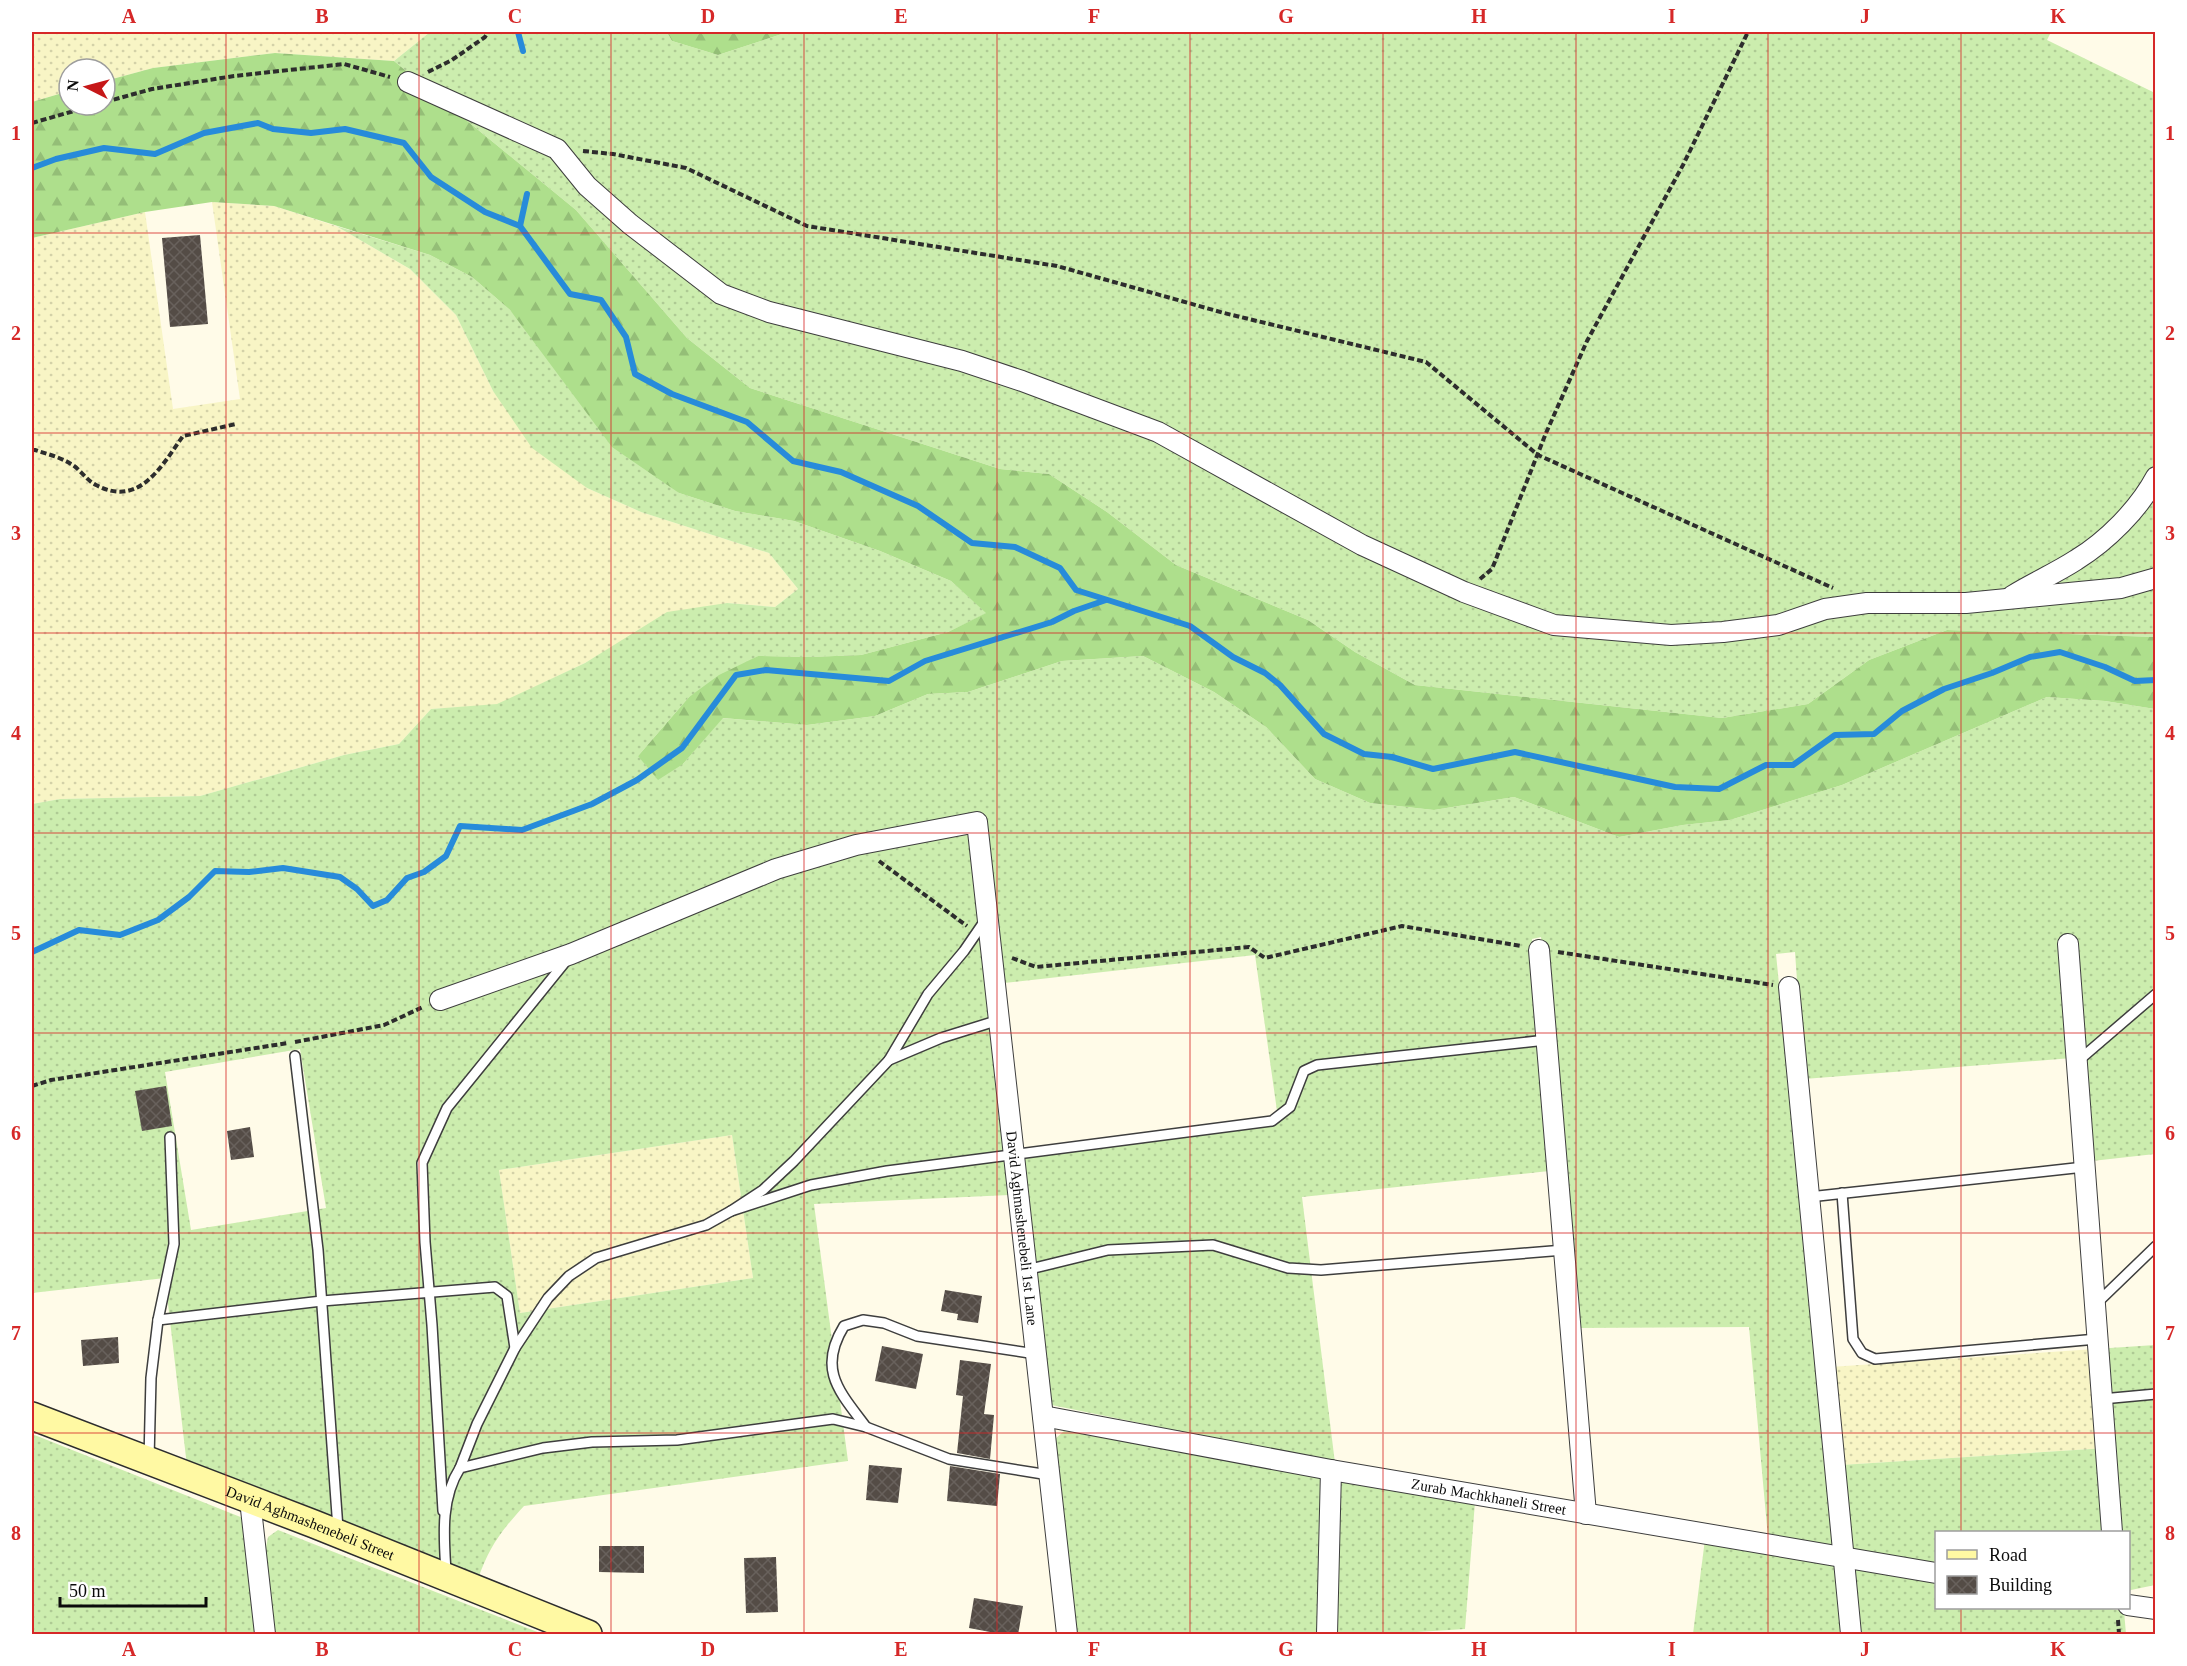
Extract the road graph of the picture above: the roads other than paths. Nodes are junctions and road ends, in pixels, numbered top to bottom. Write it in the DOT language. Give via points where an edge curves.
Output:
graph roads {
  1 [pos="408,82"];
  2 [pos="2156,477"];
  3 [pos="2156,578"];
  4 [pos="2008,599"];
  5 [pos="983,939"];
  6 [pos="2068,944"];
  7 [pos="1539,950"];
  8 [pos="571,954"];
  9 [pos="1789,987"];
  10 [pos="2156,994"];
  11 [pos="440,1000"];
  12 [pos="999,1020"];
  13 [pos="1546,1040"];
  14 [pos="295,1056"];
  15 [pos="889,1060"];
  16 [pos="2077,1062"];
  17 [pos="170,1137"];
  18 [pos="1014,1156"];
  19 [pos="2084,1167"];
  20 [pos="1842,1193"];
  21 [pos="1809,1197"];
  22 [pos="731,1211"];
  23 [pos="2156,1246"];
  24 [pos="1564,1250"];
  25 [pos="1026,1270"];
  26 [pos="429,1292"];
  27 [pos="322,1301"];
  28 [pos="2094,1306"];
  29 [pos="158,1320"];
  30 [pos="2097,1339"];
  31 [pos="515,1348"];
  32 [pos="1036,1354"];
  33 [pos="2156,1394"];
  34 [pos="2102,1399"];
  35 [pos="32,1416"];
  36 [pos="1043,1416"];
  37 [pos="866,1427"];
  38 [pos="148,1461"];
  39 [pos="460,1468"];
  40 [pos="1330,1470"];
  41 [pos="1049,1475"];
  42 [pos="250,1500"];
  43 [pos="1586,1514"];
  44 [pos="444,1522"];
  45 [pos="2112,1531"];
  46 [pos="339,1535"];
  47 [pos="1844,1558"];
  48 [pos="1935,1574"];
  49 [pos="446,1579"];
  50 [pos="2130,1605"];
  51 [pos="2156,1609"];
  52 [pos="572,1632"];
  53 [pos="265,1635"];
  54 [pos="1066,1635"];
  55 [pos="1327,1635"];
  56 [pos="1851,1635"];
  1 -- 4 [label="street" via="557,149 587,186 630,224 722,294 769,312 982,368 1158,432 1362,545 1464,592 1554,625 1671,635 1778,625 1825,609 1867,603"];
  2 -- 4 [label="street" via="2111,532 2077,560"];
  3 -- 4 [label="street" via="2121,588"];
  5 -- 8 [label="street, David Aghmashenebeli 1st Lane" via="987,917 977,822 856,845 776,869"];
  5 -- 12 [label="street, David Aghmashenebeli 1st Lane"];
  5 -- 15 [label="lane" via="928,994"];
  6 -- 16 [label="street"];
  7 -- 13 [label="street"];
  8 -- 11 [label="street"];
  8 -- 26 [label="lane" via="447,1108 422,1163"];
  9 -- 21 [label="street"];
  10 -- 16 [label="lane"];
  12 -- 15 [label="lane"];
  12 -- 18 [label="street, David Aghmashenebeli 1st Lane"];
  13 -- 18 [label="lane" via="1317,1065 1304,1071 1290,1107 1272,1121"];
  13 -- 24 [label="street"];
  14 -- 27 [label="lane"];
  15 -- 22 [label="lane" via="794,1161 763,1190"];
  16 -- 19 [label="street"];
  17 -- 29 [label="lane" via="174,1244"];
  18 -- 22 [label="lane" via="950,1161 811,1185"];
  18 -- 25 [label="street, David Aghmashenebeli 1st Lane"];
  19 -- 20 [label="lane"];
  19 -- 28 [label="street"];
  20 -- 21 [label="lane"];
  20 -- 30 [label="lane" via="1853,1339 1862,1353 1875,1359"];
  21 -- 47 [label="street"];
  22 -- 31 [label="lane" via="706,1224 596,1258 569,1276 548,1298"];
  23 -- 28 [label="lane"];
  24 -- 25 [label="lane" via="1321,1270 1288,1268 1213,1245 1108,1250"];
  24 -- 43 [label="street"];
  25 -- 32 [label="street, David Aghmashenebeli 1st Lane"];
  26 -- 27 [label="lane"];
  26 -- 31 [label="lane" via="495,1287 507,1296"];
  26 -- 44 [label="lane"];
  27 -- 29 [label="lane"];
  27 -- 46 [label="lane"];
  28 -- 30 [label="street"];
  29 -- 38 [label="lane"];
  30 -- 34 [label="street"];
  31 -- 39 [label="lane"];
  32 -- 36 [label="street, David Aghmashenebeli 1st Lane"];
  32 -- 37 [label="lane" via="917,1336 884,1323 863,1320 844,1326 831,1366 836,1383"];
  33 -- 34 [label="lane"];
  34 -- 45 [label="street"];
  35 -- 38 [label="street, David Aghmashenebeli Street"];
  36 -- 40 [label="street, Zurab Machkhaneli Street"];
  36 -- 41 [label="street, David Aghmashenebeli 1st Lane"];
  37 -- 39 [label="lane" via="833,1419 677,1440 592,1442 543,1448"];
  37 -- 41 [label="lane" via="949,1459"];
  38 -- 42 [label="street, David Aghmashenebeli Street"];
  39 -- 44 [label="lane" via="453,1479"];
  40 -- 43 [label="street, Zurab Machkhaneli Street"];
  40 -- 55 [label="street"];
  41 -- 54 [label="street, David Aghmashenebeli 1st Lane"];
  42 -- 46 [label="street, David Aghmashenebeli Street"];
  42 -- 53 [label="street"];
  43 -- 47 [label="street, Zurab Machkhaneli Street"];
  44 -- 49 [label="lane"];
  46 -- 49 [label="street, David Aghmashenebeli Street"];
  47 -- 48 [label="street, Zurab Machkhaneli Street"];
  47 -- 56 [label="street"];
  49 -- 52 [label="street, David Aghmashenebeli Street"];
  50 -- 51 [label="street"];
}
